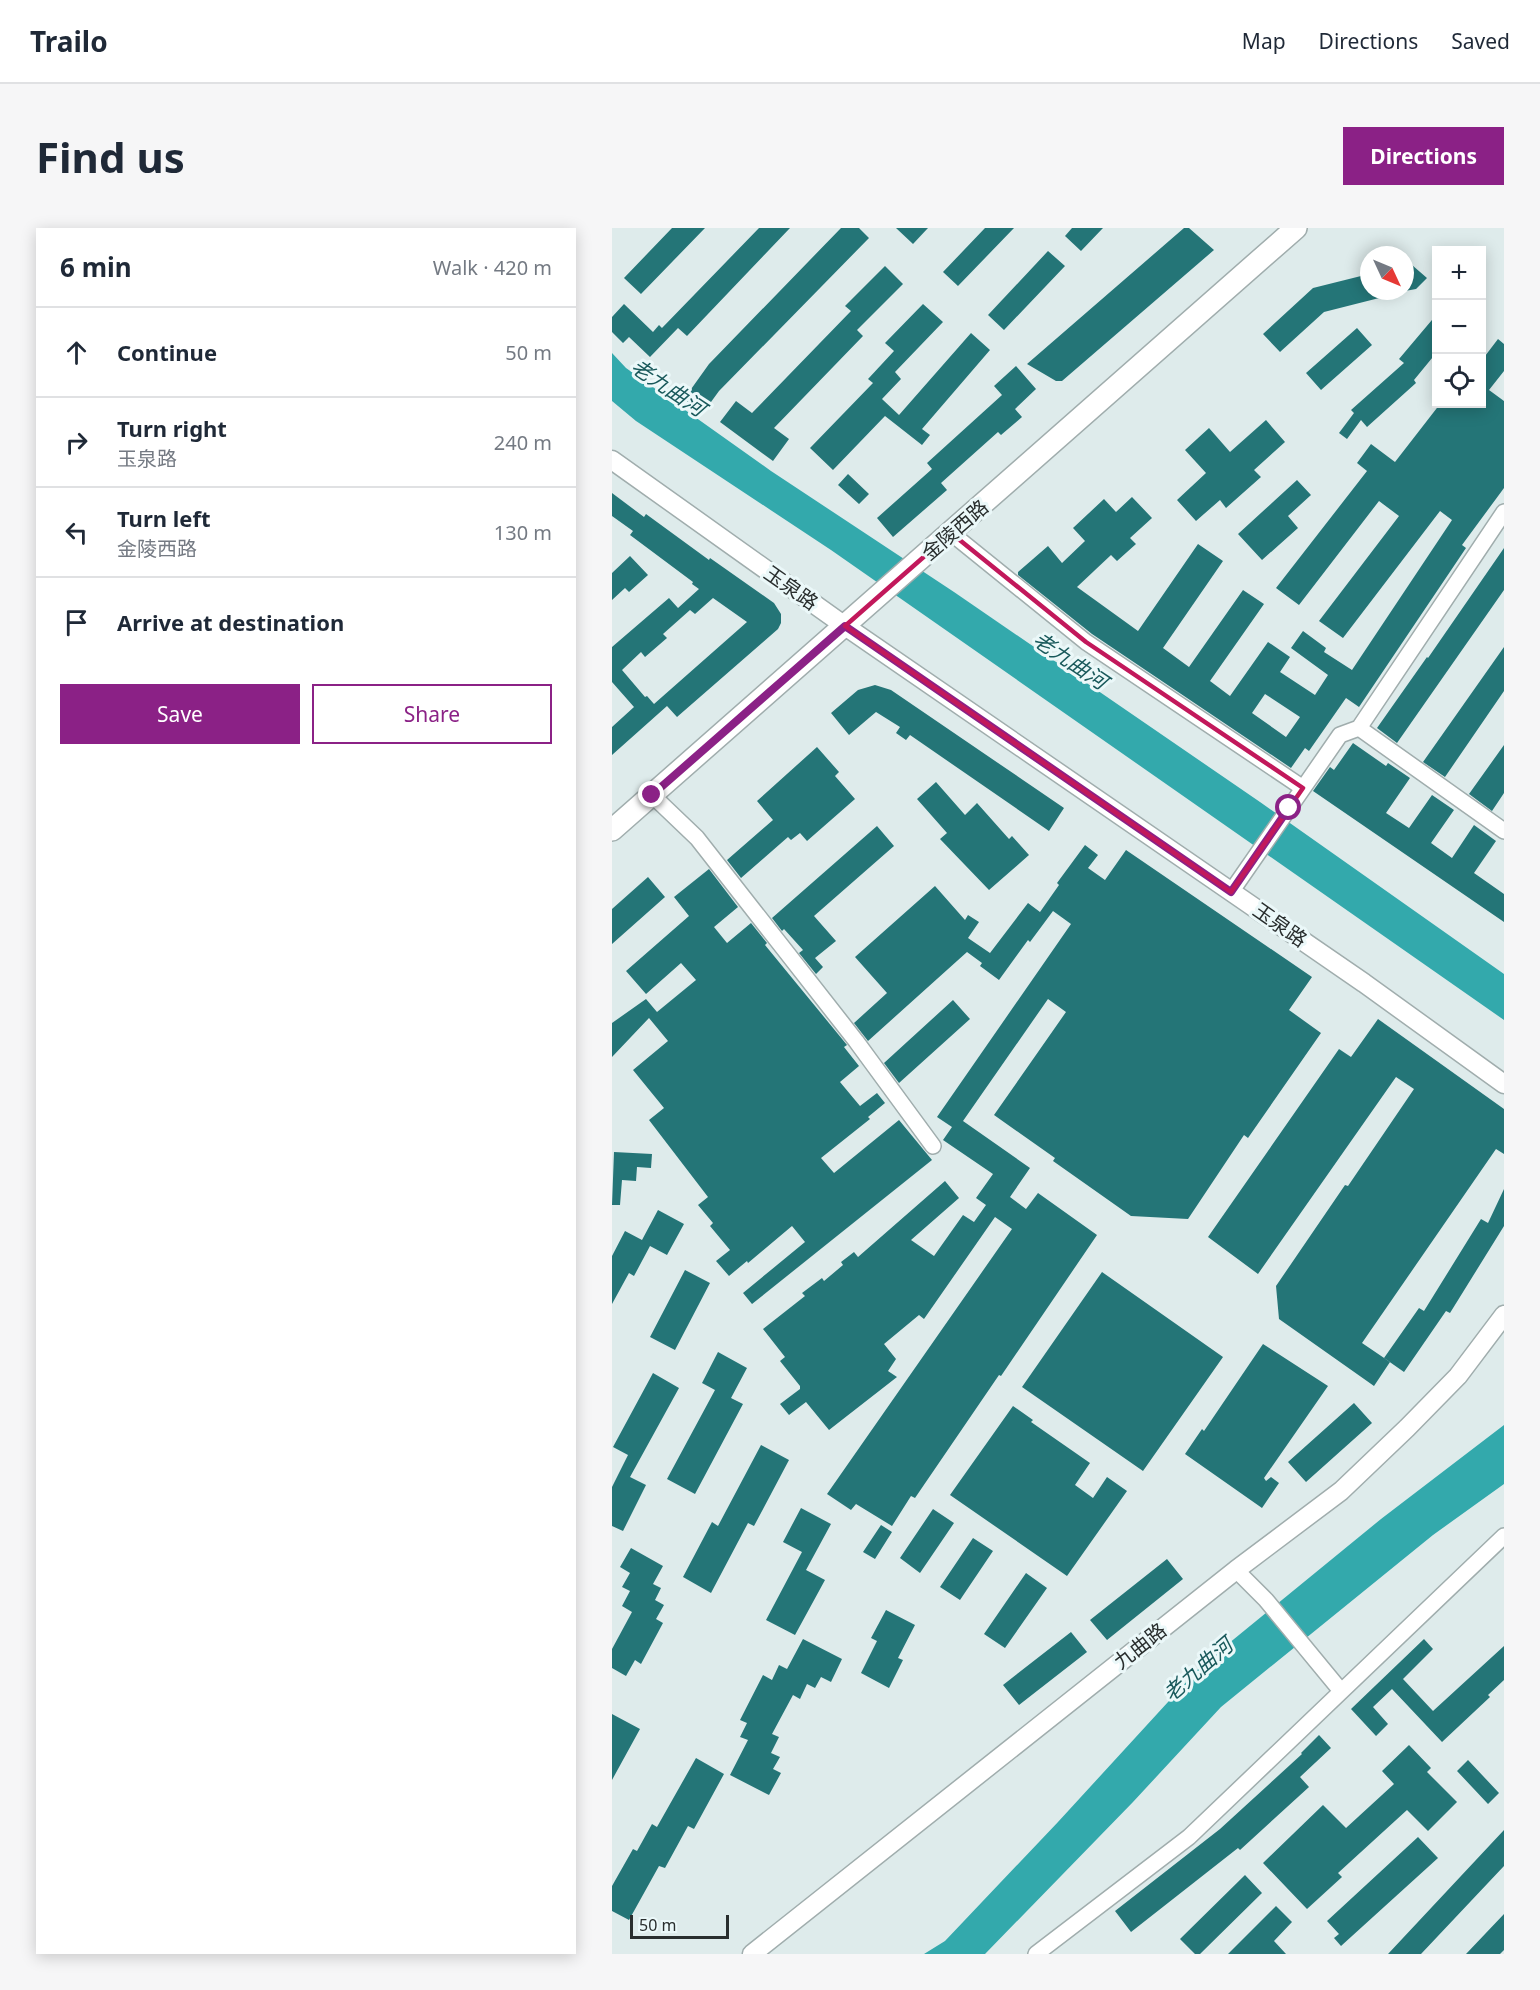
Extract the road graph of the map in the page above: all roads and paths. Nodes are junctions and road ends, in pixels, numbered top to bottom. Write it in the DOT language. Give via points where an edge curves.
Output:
graph roads {
  1 [pos="1296,228"];
  2 [pos="612,460"];
  3 [pos="1504,512"];
  4 [pos="944,539"];
  5 [pos="845,626"];
  6 [pos="1359,728"];
  7 [pos="1303,788"];
  8 [pos="652,795"];
  9 [pos="612,830"];
  10 [pos="1504,831"];
  11 [pos="1231,892"];
  12 [pos="1504,1084"];
  13 [pos="933,1146"];
  14 [pos="1504,1315"];
  15 [pos="1504,1536"];
  16 [pos="1236,1570"];
  17 [pos="1341,1691"];
  18 [pos="752,1954"];
  19 [pos="1036,1954"];
  1 -- 4 [label="main road, 金陵西路"];
  2 -- 5 [label="street, 玉泉路"];
  3 -- 6 [label="street"];
  4 -- 5 [label="main road, 金陵西路"];
  4 -- 7 [label="street" via="1086,642"];
  5 -- 8 [label="main road, 金陵西路"];
  5 -- 11 [label="street, 玉泉路"];
  6 -- 7 [label="street" via="1340,735"];
  6 -- 10 [label="street"];
  7 -- 11 [label="street"];
  8 -- 9 [label="main road, 金陵西路"];
  8 -- 13 [label="street" via="697,838"];
  11 -- 12 [label="street, 玉泉路"];
  14 -- 16 [label="street, 九曲路" via="1458,1376 1341,1491"];
  15 -- 17 [label="street"];
  16 -- 17 [label="street"];
  16 -- 18 [label="street, 九曲路"];
  17 -- 19 [label="street" via="1189,1837"];
}
